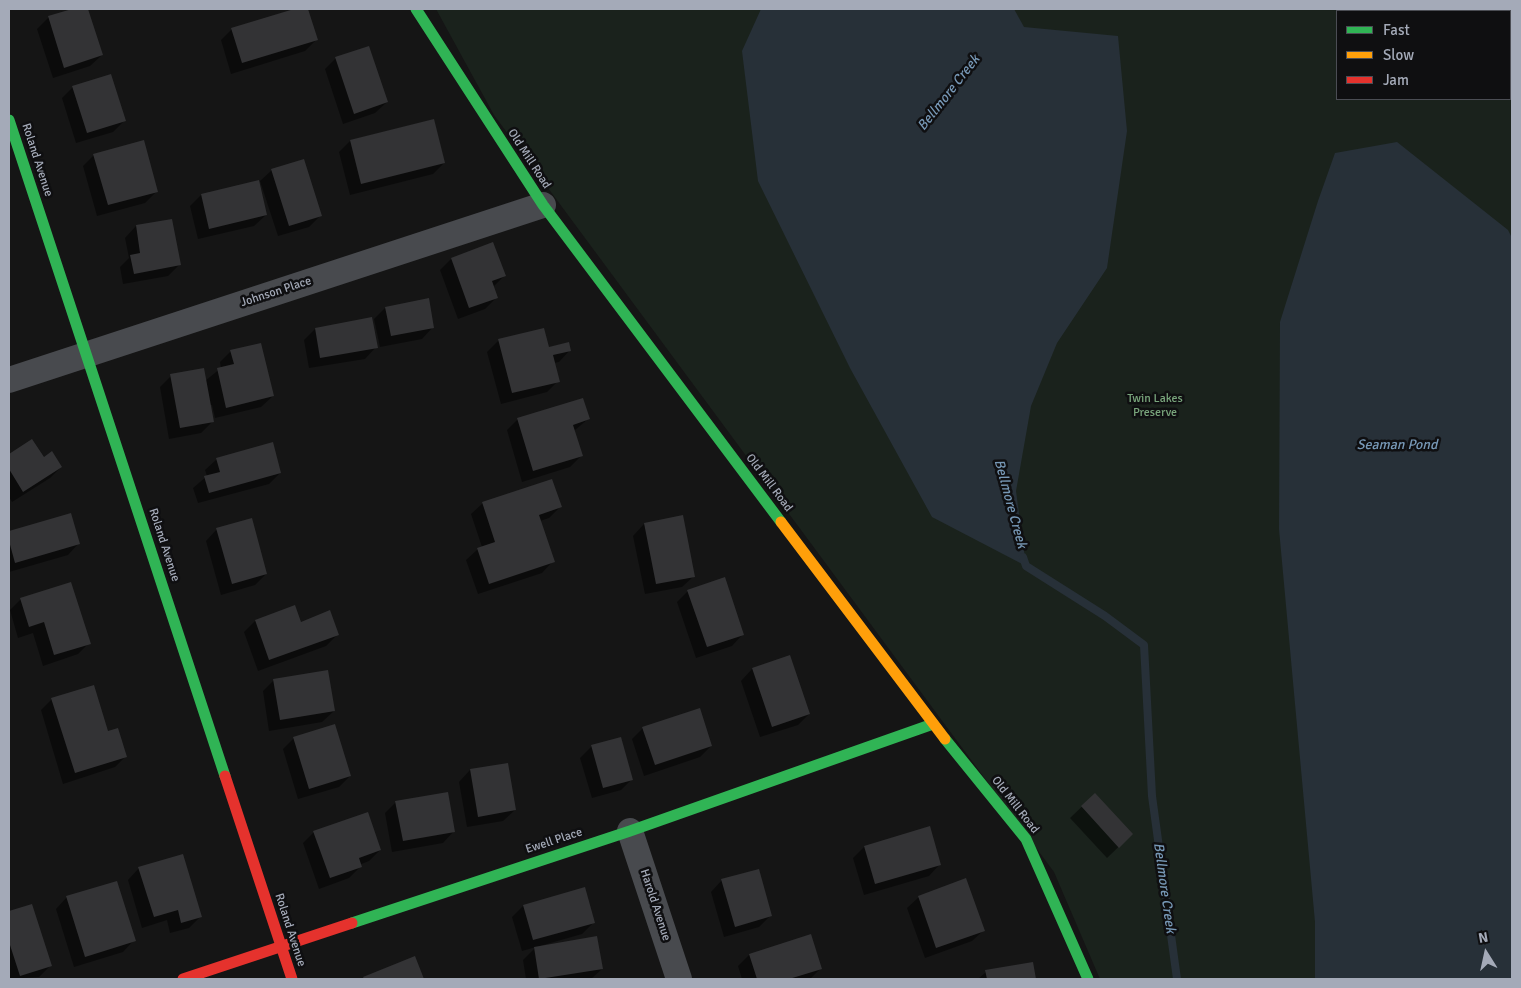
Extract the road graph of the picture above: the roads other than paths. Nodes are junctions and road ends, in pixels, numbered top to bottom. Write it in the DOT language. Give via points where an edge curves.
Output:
graph roads {
  1 [pos="416,9"];
  2 [pos="9,120"];
  3 [pos="543,205"];
  4 [pos="86,354"];
  5 [pos="9,380"];
  6 [pos="933,724"];
  7 [pos="630,830"];
  8 [pos="281,946"];
  9 [pos="182,979"];
  10 [pos="292,979"];
  11 [pos="679,979"];
  12 [pos="1088,979"];
  1 -- 3 [label="street, Old Mill Road"];
  2 -- 4 [label="street, Roland Avenue"];
  3 -- 4 [label="street, Johnson Place"];
  3 -- 6 [label="street, Old Mill Road"];
  4 -- 5 [label="street, Johnson Place"];
  4 -- 8 [label="street, Roland Avenue"];
  6 -- 7 [label="street, Ewell Place"];
  6 -- 12 [label="street, Old Mill Road" via="1026,839"];
  7 -- 8 [label="street, Ewell Place"];
  7 -- 11 [label="street, Harold Avenue"];
  8 -- 9 [label="street, Ewell Place"];
  8 -- 10 [label="street, Roland Avenue"];
}
